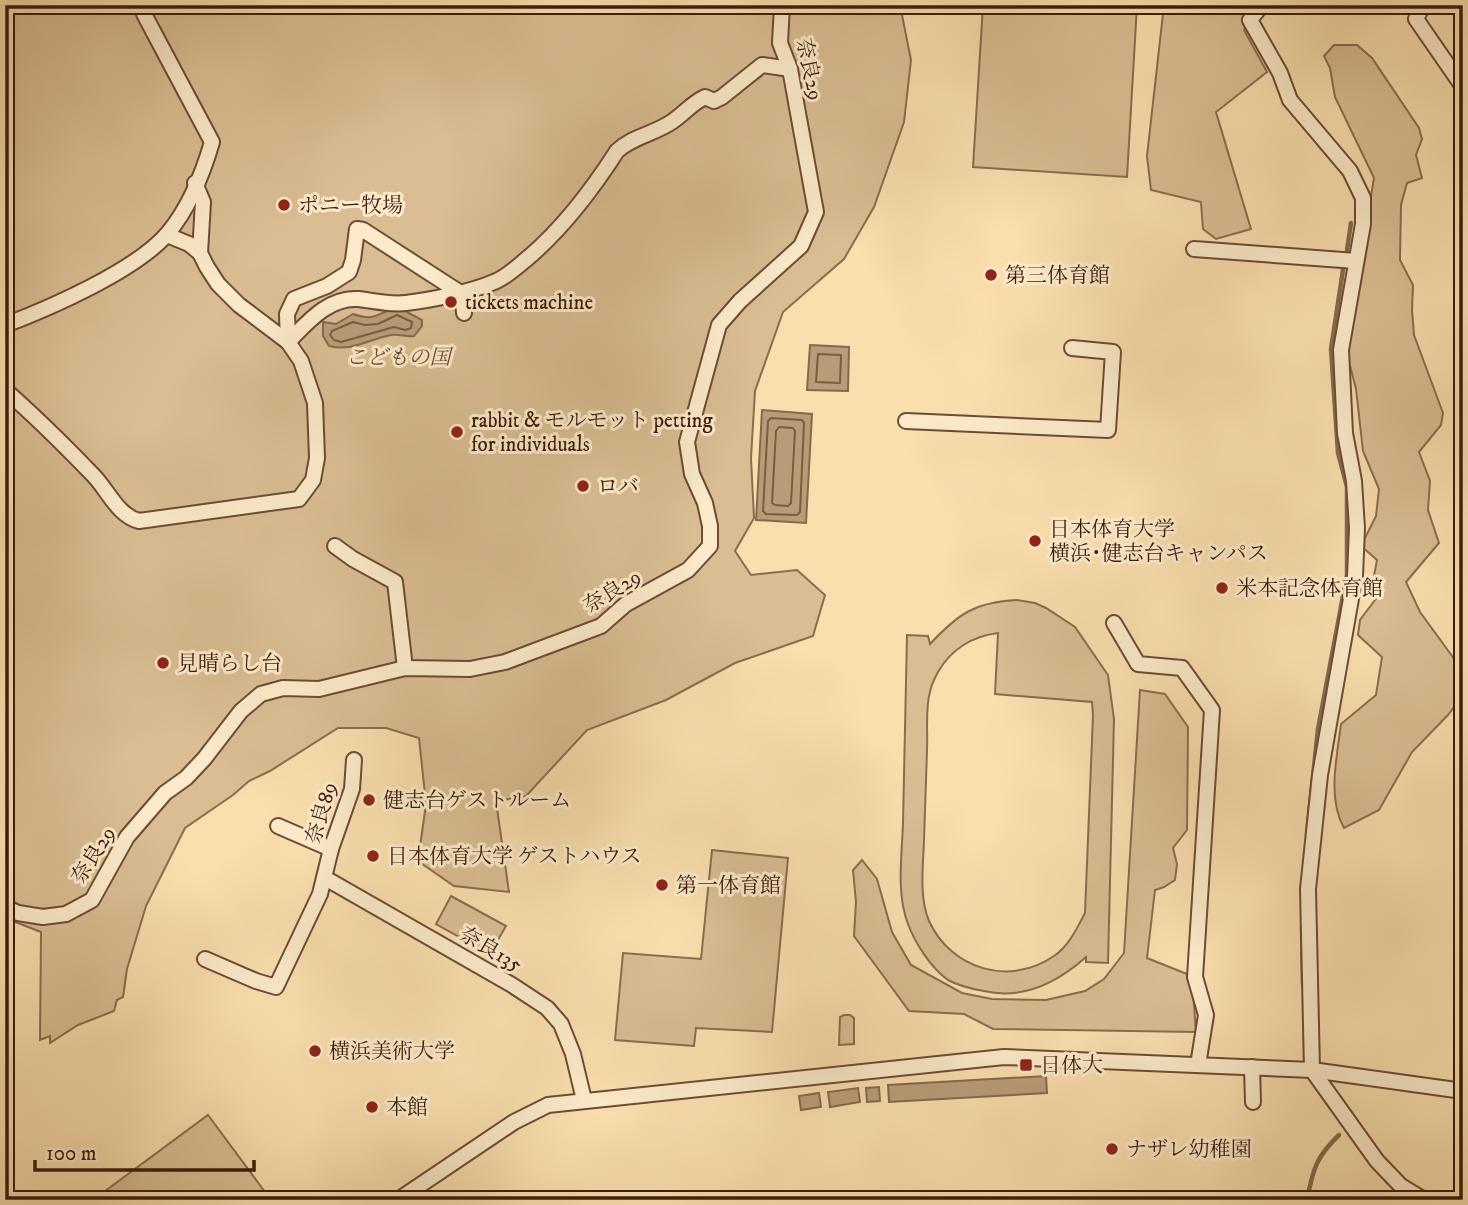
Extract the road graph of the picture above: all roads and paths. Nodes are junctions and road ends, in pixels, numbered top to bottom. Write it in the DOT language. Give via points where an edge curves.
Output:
graph roads {
  1 [pos="144,5"];
  2 [pos="782,5"];
  3 [pos="1262,5"];
  4 [pos="1423,5"];
  5 [pos="790,69"];
  6 [pos="1463,87"];
  7 [pos="195,183"];
  8 [pos="167,235"];
  9 [pos="1195,249"];
  10 [pos="200,253"];
  11 [pos="1356,261"];
  12 [pos="459,292"];
  13 [pos="464,313"];
  14 [pos="5,325"];
  15 [pos="288,342"];
  16 [pos="1072,348"];
  17 [pos="5,390"];
  18 [pos="21,404"];
  19 [pos="5,406"];
  20 [pos="906,421"];
  21 [pos="335,546"];
  22 [pos="1114,623"];
  23 [pos="405,668"];
  24 [pos="354,760"];
  25 [pos="278,826"];
  26 [pos="331,849"];
  27 [pos="325,878"];
  28 [pos="5,907"];
  29 [pos="205,959"];
  30 [pos="1198,1065"];
  31 [pos="1252,1067"];
  32 [pos="1312,1070"];
  33 [pos="1463,1091"];
  34 [pos="584,1100"];
  35 [pos="1253,1102"];
  36 [pos="398,1200"];
  37 [pos="1423,1200"];
  1 -- 7 [label="street" via="144,15 212,142"];
  2 -- 5 [label="street, 奈良29" via="780,43"];
  3 -- 11 [label="street" via="1250,20 1290,100 1350,171 1363,198"];
  4 -- 6 [label="street" via="1416,19"];
  5 -- 12 [label="street" via="762,65 722,97 714,101 705,97 673,121 627,142 567,221 540,247 506,275"];
  5 -- 23 [label="street, 奈良29" via="816,212 801,246 719,325 687,442 692,474 705,503 710,547 688,570 626,604 601,626 505,662 470,669"];
  7 -- 8 [label="street"];
  7 -- 10 [label="street" via="204,202"];
  8 -- 10 [label="street"];
  8 -- 14 [label="street" via="134,261 50,308"];
  9 -- 11 [label="street"];
  10 -- 15 [label="street" via="218,284"];
  11 -- 32 [label="street" via="1341,350 1357,528 1355,576 1320,775 1308,889"];
  12 -- 13 [label="street"];
  12 -- 15 [label="street" via="409,303 340,302 324,307"];
  12 -- 15 [label="street" via="357,229 349,272 295,299 287,314"];
  15 -- 18 [label="street" via="302,361 314,403 317,457 313,480 299,499 131,519"];
  16 -- 20 [label="street" via="1114,352 1108,430"];
  17 -- 18 [label="street"];
  18 -- 19 [label="street"];
  21 -- 23 [label="street" via="395,582"];
  22 -- 30 [label="street" via="1139,664 1182,668 1212,710 1195,977 1206,1016"];
  23 -- 28 [label="street, 奈良29" via="319,689 283,688 261,694 127,837 92,900 66,914 44,917 18,914"];
  24 -- 26 [label="street, 奈良89" via="352,789"];
  25 -- 26 [label="street"];
  26 -- 27 [label="street, 奈良89"];
  27 -- 29 [label="street, 奈良89" via="276,987"];
  27 -- 34 [label="street, 奈良135" via="547,1008 561,1024"];
  30 -- 31 [label="street"];
  30 -- 34 [label="street" via="996,1057"];
  31 -- 32 [label="street"];
  31 -- 35 [label="street"];
  32 -- 33 [label="street"];
  32 -- 37 [label="street" via="1377,1161 1401,1186"];
  34 -- 36 [label="street" via="548,1105 525,1116"];
}
